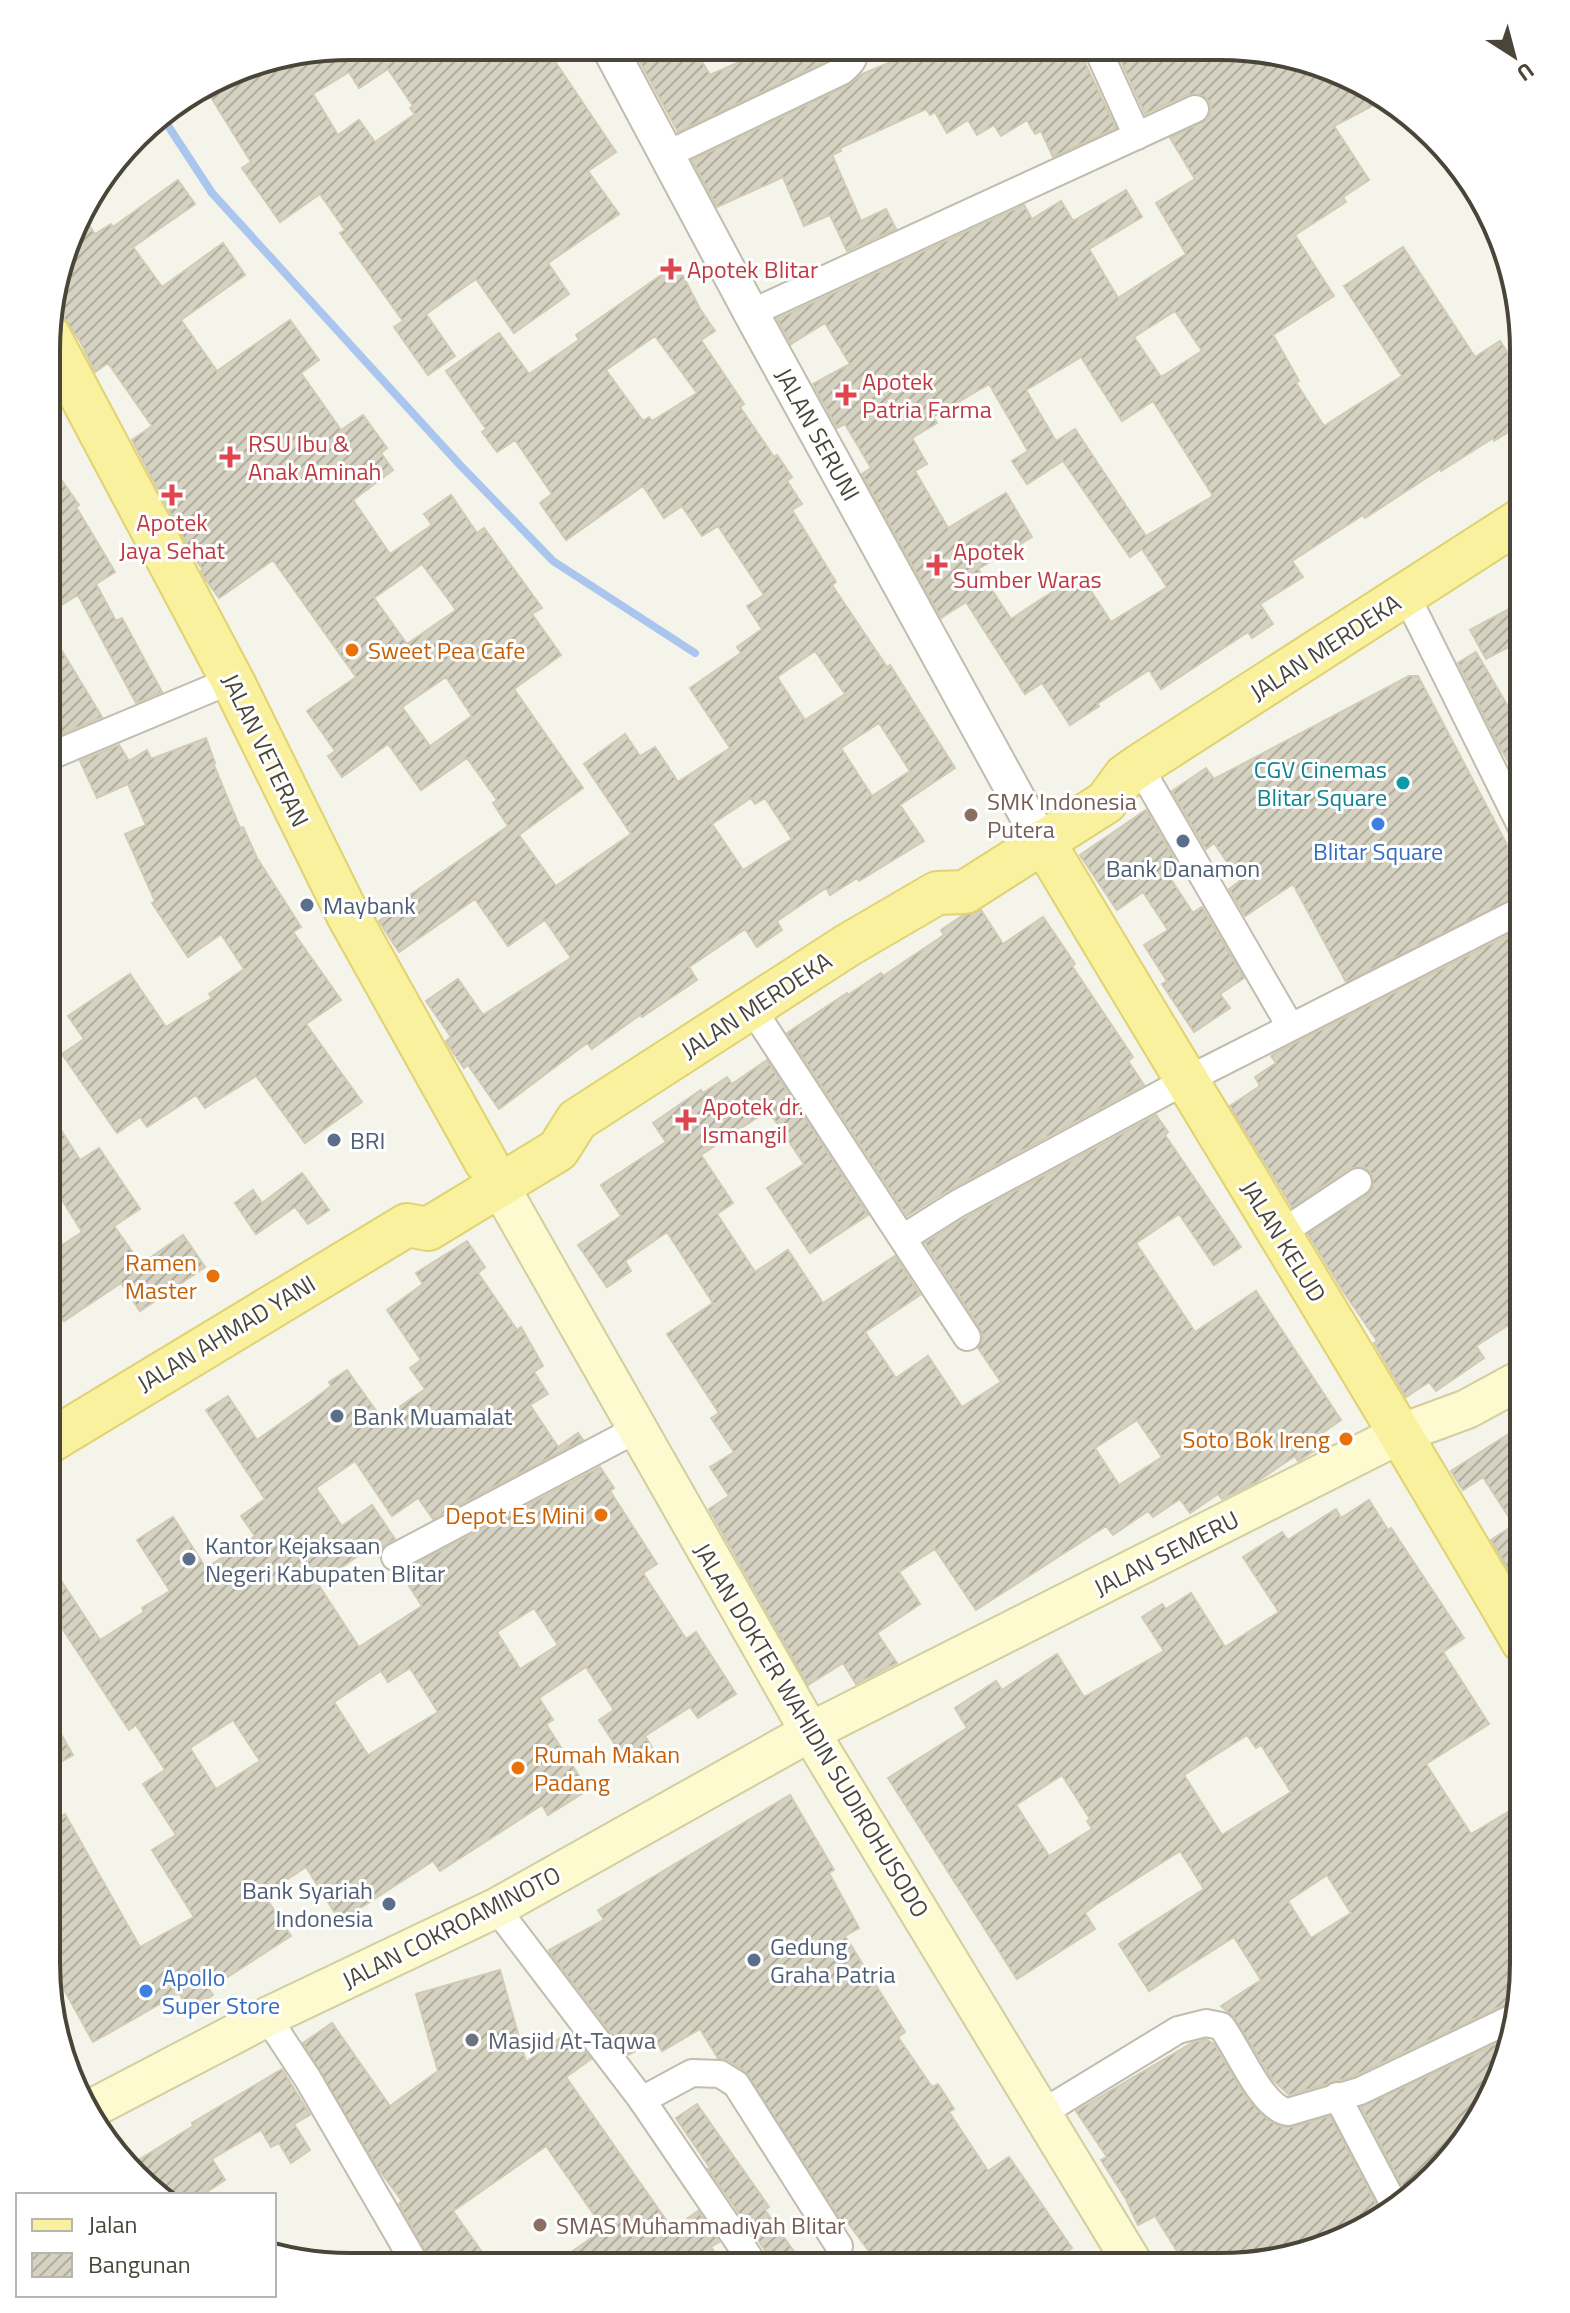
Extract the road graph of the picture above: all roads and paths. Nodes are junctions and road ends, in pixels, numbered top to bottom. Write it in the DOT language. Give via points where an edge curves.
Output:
graph roads {
  1 [pos="616,60"];
  2 [pos="853,60"];
  3 [pos="1102,60"];
  4 [pos="1195,109"];
  5 [pos="1137,136"];
  6 [pos="666,155"];
  7 [pos="751,313"];
  8 [pos="60,357"];
  9 [pos="1510,527"];
  10 [pos="1406,595"];
  11 [pos="232,680"];
  12 [pos="60,752"];
  13 [pos="1132,771"];
  14 [pos="1510,804"];
  15 [pos="1036,831"];
  16 [pos="1510,916"];
  17 [pos="751,1007"];
  18 [pos="1290,1026"];
  19 [pos="1185,1081"];
  20 [pos="493,1174"];
  21 [pos="1358,1182"];
  22 [pos="1280,1234"];
  23 [pos="903,1238"];
  24 [pos="967,1337"];
  25 [pos="1510,1386"];
  26 [pos="637,1429"];
  27 [pos="1402,1433"];
  28 [pos="60,1435"];
  29 [pos="395,1557"];
  30 [pos="1510,1620"];
  31 [pos="810,1732"];
  32 [pos="496,1908"];
  33 [pos="267,2017"];
  34 [pos="1503,2022"];
  35 [pos="1337,2096"];
  36 [pos="642,2100"];
  37 [pos="98,2105"];
  38 [pos="1042,2113"];
  39 [pos="1390,2197"];
  40 [pos="839,2246"];
  41 [pos="409,2253"];
  42 [pos="746,2253"];
  43 [pos="1127,2253"];
  1 -- 6 [label="street, JALAN SERUNI"];
  2 -- 6 [label="street" via="842,71"];
  3 -- 5 [label="street"];
  4 -- 5 [label="street"];
  5 -- 7 [label="street"];
  6 -- 7 [label="street, JALAN SERUNI"];
  7 -- 15 [label="street, JALAN SERUNI"];
  8 -- 11 [label="main road, JALAN VETERAN"];
  9 -- 10 [label="main road, JALAN MERDEKA"];
  10 -- 13 [label="main road, JALAN MERDEKA"];
  10 -- 14 [label="street"];
  11 -- 12 [label="street"];
  11 -- 20 [label="main road, JALAN VETERAN" via="348,915"];
  13 -- 15 [label="main road, JALAN MERDEKA" via="1106,802"];
  13 -- 18 [label="street"];
  15 -- 17 [label="main road, JALAN MERDEKA" via="965,892 937,893"];
  15 -- 19 [label="main road, JALAN KELUD"];
  16 -- 18 [label="street"];
  17 -- 20 [label="main road, JALAN MERDEKA" via="577,1120 558,1150"];
  17 -- 23 [label="street"];
  18 -- 19 [label="street"];
  19 -- 22 [label="main road, JALAN KELUD"];
  19 -- 23 [label="street"];
  20 -- 26 [label="main road, JALAN DOKTER WAHIDIN SUDIROHUSODO"];
  20 -- 28 [label="main road, JALAN AHMAD YANI" via="428,1229 407,1225"];
  21 -- 22 [label="street"];
  22 -- 27 [label="main road, JALAN KELUD"];
  23 -- 24 [label="street"];
  25 -- 27 [label="main road, JALAN SEMERU" via="1467,1409"];
  26 -- 29 [label="street"];
  26 -- 31 [label="main road, JALAN DOKTER WAHIDIN SUDIROHUSODO"];
  27 -- 30 [label="main road, JALAN KELUD"];
  27 -- 31 [label="main road, JALAN SEMERU"];
  31 -- 32 [label="main road, JALAN COKROAMINOTO"];
  31 -- 38 [label="main road, JALAN DOKTER WAHIDIN SUDIROHUSODO"];
  32 -- 33 [label="main road, JALAN COKROAMINOTO"];
  32 -- 36 [label="street"];
  33 -- 37 [label="main road, JALAN COKROAMINOTO"];
  33 -- 41 [label="street"];
  34 -- 35 [label="street" via="1360,2091"];
  35 -- 38 [label="street" via="1298,2110 1280,2110 1268,2101 1221,2026 1206,2023 1178,2030"];
  35 -- 39 [label="street"];
  36 -- 40 [label="street" via="692,2073 720,2074 736,2084"];
  36 -- 42 [label="street"];
  38 -- 43 [label="main road, JALAN DOKTER WAHIDIN SUDIROHUSODO"];
}
